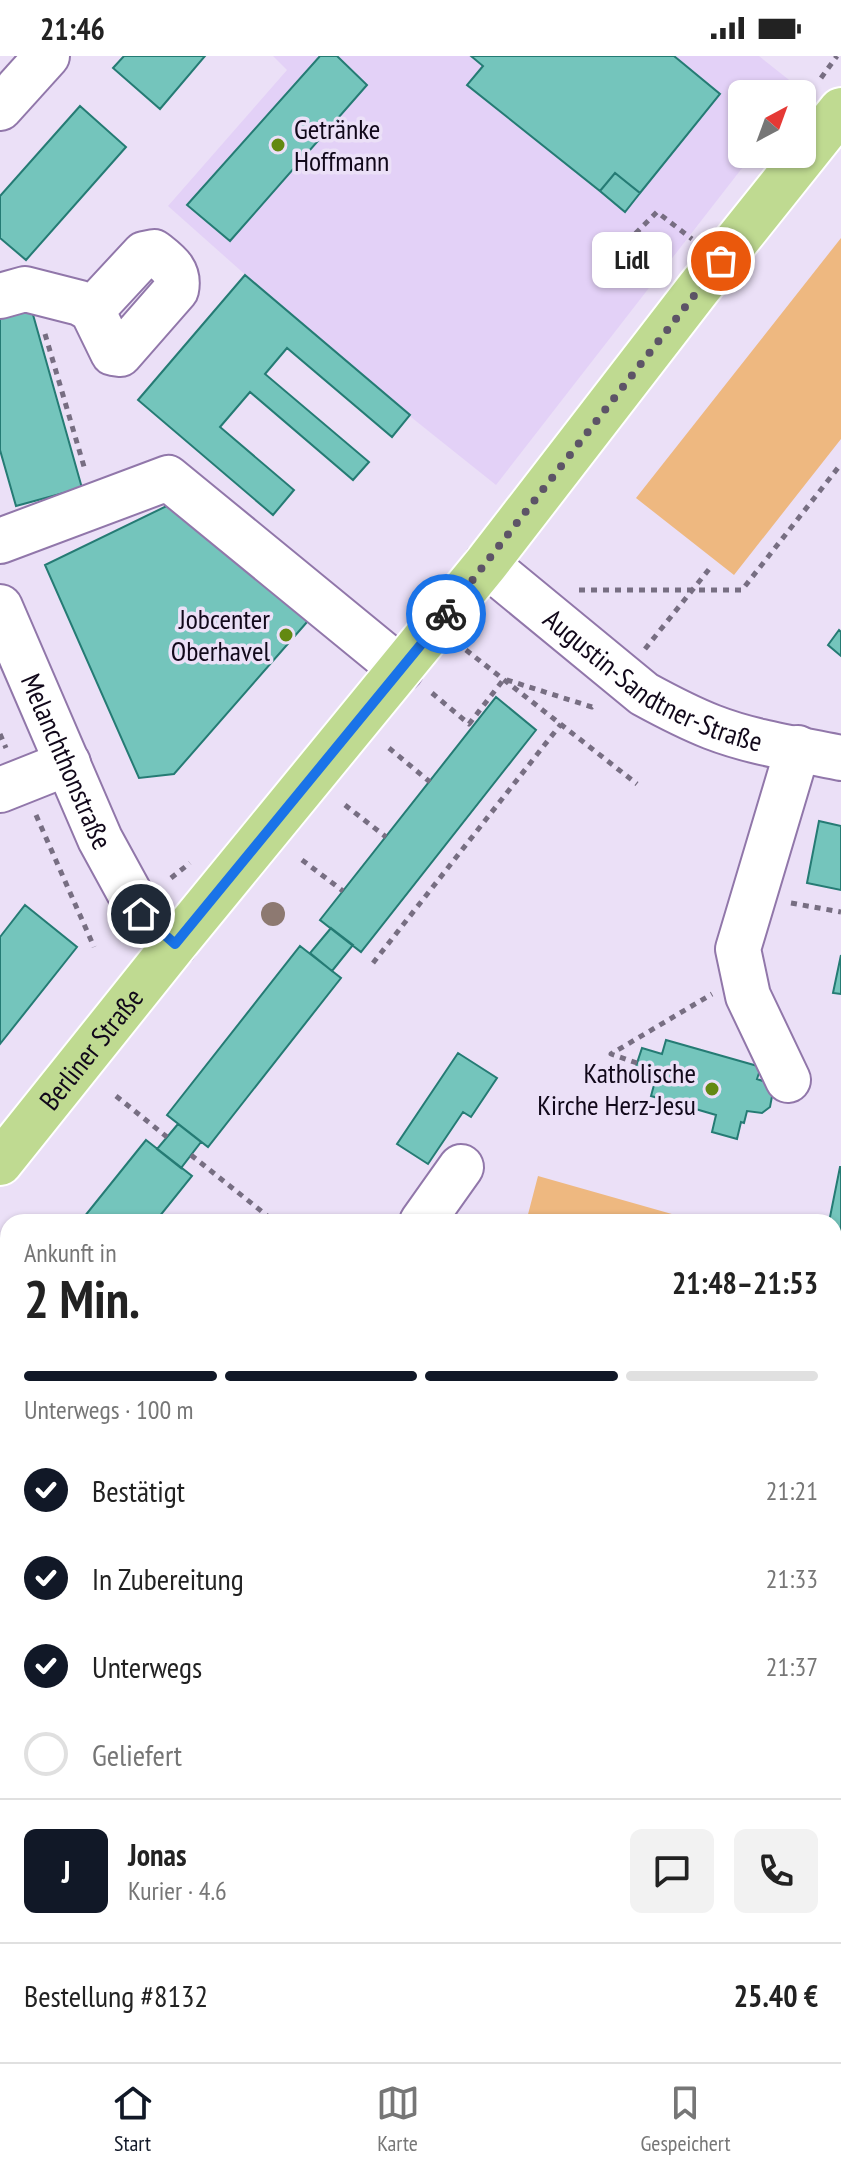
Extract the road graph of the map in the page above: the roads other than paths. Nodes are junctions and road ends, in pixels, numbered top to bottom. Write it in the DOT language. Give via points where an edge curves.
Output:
graph roads {
  1 [pos="47,56"];
  2 [pos="0,108"];
  3 [pos="841,110"];
  4 [pos="16,293"];
  5 [pos="92,310"];
  6 [pos="0,541"];
  7 [pos="486,564"];
  8 [pos="0,607"];
  9 [pos="416,681"];
  10 [pos="798,748"];
  11 [pos="841,758"];
  12 [pos="68,763"];
  13 [pos="11,786"];
  14 [pos="175,944"];
  15 [pos="788,1080"];
  16 [pos="0,1163"];
  17 [pos="461,1167"];
  18 [pos="428,1214"];
  1 -- 2 [label="street"];
  3 -- 7 [label="main road, Berliner Straße"];
  4 -- 5 [label="street" via="80,303"];
  6 -- 9 [label="street" via="168,478"];
  7 -- 9 [label="main road, Berliner Straße"];
  7 -- 10 [label="street, Augustin-Sandtner-Straße" via="644,694 712,727"];
  8 -- 12 [label="street, Melanchthonstraße"];
  9 -- 14 [label="main road, Berliner Straße"];
  10 -- 11 [label="street, Augustin-Sandtner-Straße"];
  10 -- 15 [label="street" via="738,949 748,996"];
  12 -- 13 [label="street"];
  12 -- 14 [label="street, Melanchthonstraße" via="100,839 141,914"];
  14 -- 16 [label="main road, Berliner Straße"];
  17 -- 18 [label="street"];
}
